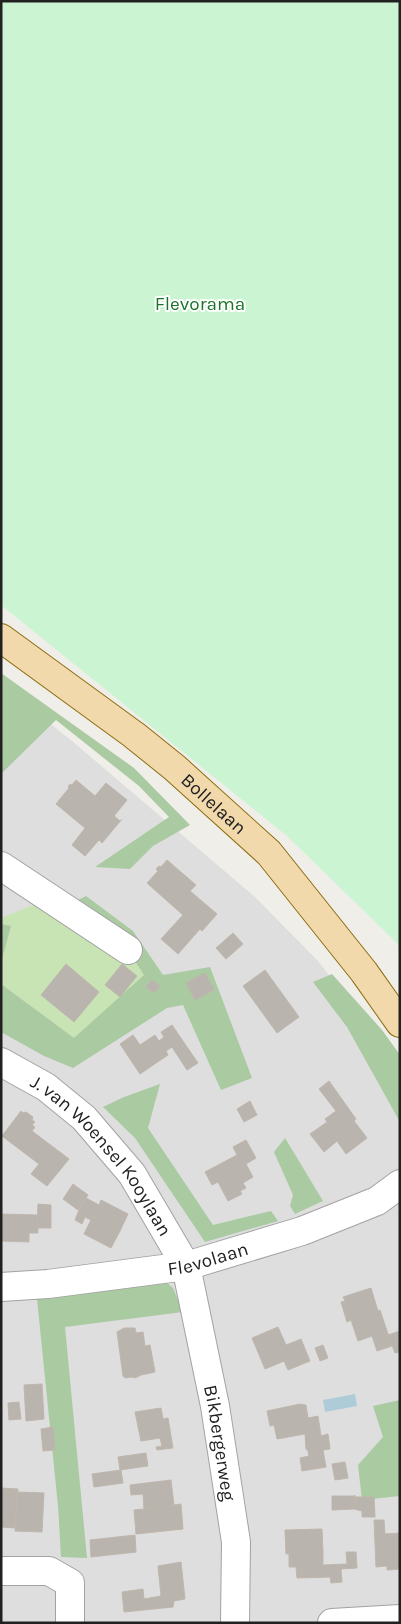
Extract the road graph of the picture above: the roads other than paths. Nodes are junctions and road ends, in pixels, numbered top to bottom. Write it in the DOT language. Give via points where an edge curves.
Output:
graph roads {
  1 [pos="1,638"];
  2 [pos="3,871"];
  3 [pos="128,950"];
  4 [pos="396,1015"];
  5 [pos="1,1062"];
  6 [pos="400,1184"];
  7 [pos="186,1266"];
  8 [pos="1,1287"];
  9 [pos="1,1571"];
  10 [pos="400,1619"];
  11 [pos="70,1623"];
  12 [pos="235,1623"];
  13 [pos="332,1623"];
  1 -- 4 [label="main road, Bollelaan" via="134,735 269,853"];
  2 -- 3 [label="street"];
  5 -- 7 [label="street, J. van Woensel Kooylaan" via="46,1086 84,1118 132,1174"];
  6 -- 7 [label="street, Flevolaan" via="377,1201 302,1231"];
  7 -- 8 [label="street, Flevolaan"];
  7 -- 12 [label="street, Bikbergerweg" via="215,1406 236,1542"];
  9 -- 11 [label="street" via="49,1571 70,1583"];
  10 -- 13 [label="street"];
}
